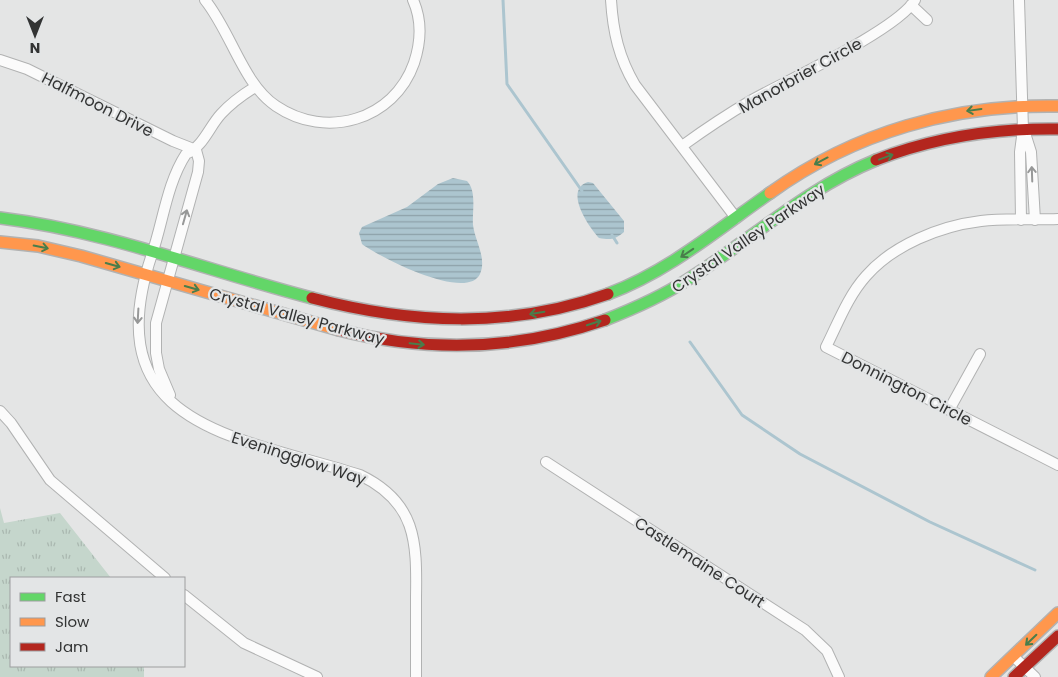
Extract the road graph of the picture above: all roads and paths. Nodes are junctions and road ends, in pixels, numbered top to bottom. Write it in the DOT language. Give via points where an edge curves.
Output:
graph roads {
  1 [pos="205,0"];
  2 [pos="413,0"];
  3 [pos="611,0"];
  4 [pos="1019,0"];
  5 [pos="913,3"];
  6 [pos="927,20"];
  7 [pos="0,60"];
  8 [pos="255,87"];
  9 [pos="1023,105"];
  10 [pos="1058,106"];
  11 [pos="1023,129"];
  12 [pos="1058,130"];
  13 [pos="682,146"];
  14 [pos="196,150"];
  15 [pos="0,218"];
  16 [pos="736,218"];
  17 [pos="1021,220"];
  18 [pos="1034,220"];
  19 [pos="1058,220"];
  20 [pos="0,242"];
  21 [pos="153,252"];
  22 [pos="173,258"];
  23 [pos="145,275"];
  24 [pos="166,280"];
  25 [pos="980,354"];
  26 [pos="174,403"];
  27 [pos="949,410"];
  28 [pos="0,411"];
  29 [pos="546,462"];
  30 [pos="1058,465"];
  31 [pos="163,577"];
  32 [pos="185,596"];
  33 [pos="1058,613"];
  34 [pos="1058,636"];
  35 [pos="1014,657"];
  36 [pos="1025,667"];
  37 [pos="317,677"];
  38 [pos="416,677"];
  39 [pos="839,677"];
  40 [pos="991,677"];
  41 [pos="1014,677"];
  42 [pos="1034,677"];
  1 -- 8 [label="street" via="218,16"];
  2 -- 8 [label="street" via="420,28 418,51 411,70 402,88 388,103 369,114 347,122 323,123 300,118 276,106"];
  3 -- 13 [label="street" via="614,36 624,66"];
  4 -- 9 [label="street"];
  5 -- 6 [label="street"];
  5 -- 13 [label="street, Manorbrier Circle" via="886,26 750,101"];
  7 -- 14 [label="street, Halfmoon Drive" via="27,69 173,142"];
  8 -- 14 [label="street, Eveningglow Way" via="220,115"];
  9 -- 10 [label="main road, Crystal Valley Parkway"];
  9 -- 11 [label="street"];
  9 -- 16 [label="main road, Crystal Valley Parkway, one-way" via="935,118 868,138 817,162"];
  11 -- 12 [label="main road, Crystal Valley Parkway"];
  11 -- 17 [label="street"];
  18 -- 11 [label="street, one-way" via="1031,152"];
  24 -- 11 [label="main road, Crystal Valley Parkway, one-way" via="353,333 409,343 465,347 489,345 551,334 620,314 667,292 707,268 804,198 850,172 933,142"];
  13 -- 16 [label="street"];
  14 -- 21 [label="street, Eveningglow Way" via="186,154 176,173"];
  22 -- 14 [label="street, Eveningglow Way, one-way" via="198,172"];
  15 -- 21 [label="main road, Crystal Valley Parkway" via="65,228"];
  16 -- 22 [label="main road, Crystal Valley Parkway, one-way" via="681,258 632,284 570,306 495,319 440,321 386,316 329,304"];
  17 -- 18 [label="street, Donnington Circle"];
  17 -- 27 [label="street, Donnington Circle" via="981,221 930,234 888,255 860,284 826,347"];
  18 -- 19 [label="street, Donnington Circle"];
  20 -- 23 [label="main road, Crystal Valley Parkway, one-way" via="59,251"];
  21 -- 22 [label="main road, Crystal Valley Parkway"];
  21 -- 23 [label="street, Eveningglow Way"];
  22 -- 24 [label="street, Eveningglow Way"];
  23 -- 24 [label="main road, Crystal Valley Parkway"];
  23 -- 26 [label="street, Eveningglow Way, one-way" via="137,314 139,347 153,381"];
  24 -- 26 [label="street, Eveningglow Way" via="155,336 159,370"];
  25 -- 27 [label="street"];
  26 -- 38 [label="street, Eveningglow Way" via="207,428 360,475 381,486 396,501 408,520 416,545"];
  27 -- 30 [label="street, Donnington Circle"];
  28 -- 31 [label="street" via="50,480"];
  29 -- 39 [label="street, Castlemaine Court" via="805,630 827,651"];
  32 -- 37 [label="street" via="244,643"];
  33 -- 35 [label="main road, one-way"];
  34 -- 36 [label="main road"];
  35 -- 36 [label="street"];
  35 -- 40 [label="main road"];
  36 -- 41 [label="main road"];
  36 -- 42 [label="street"];
}
